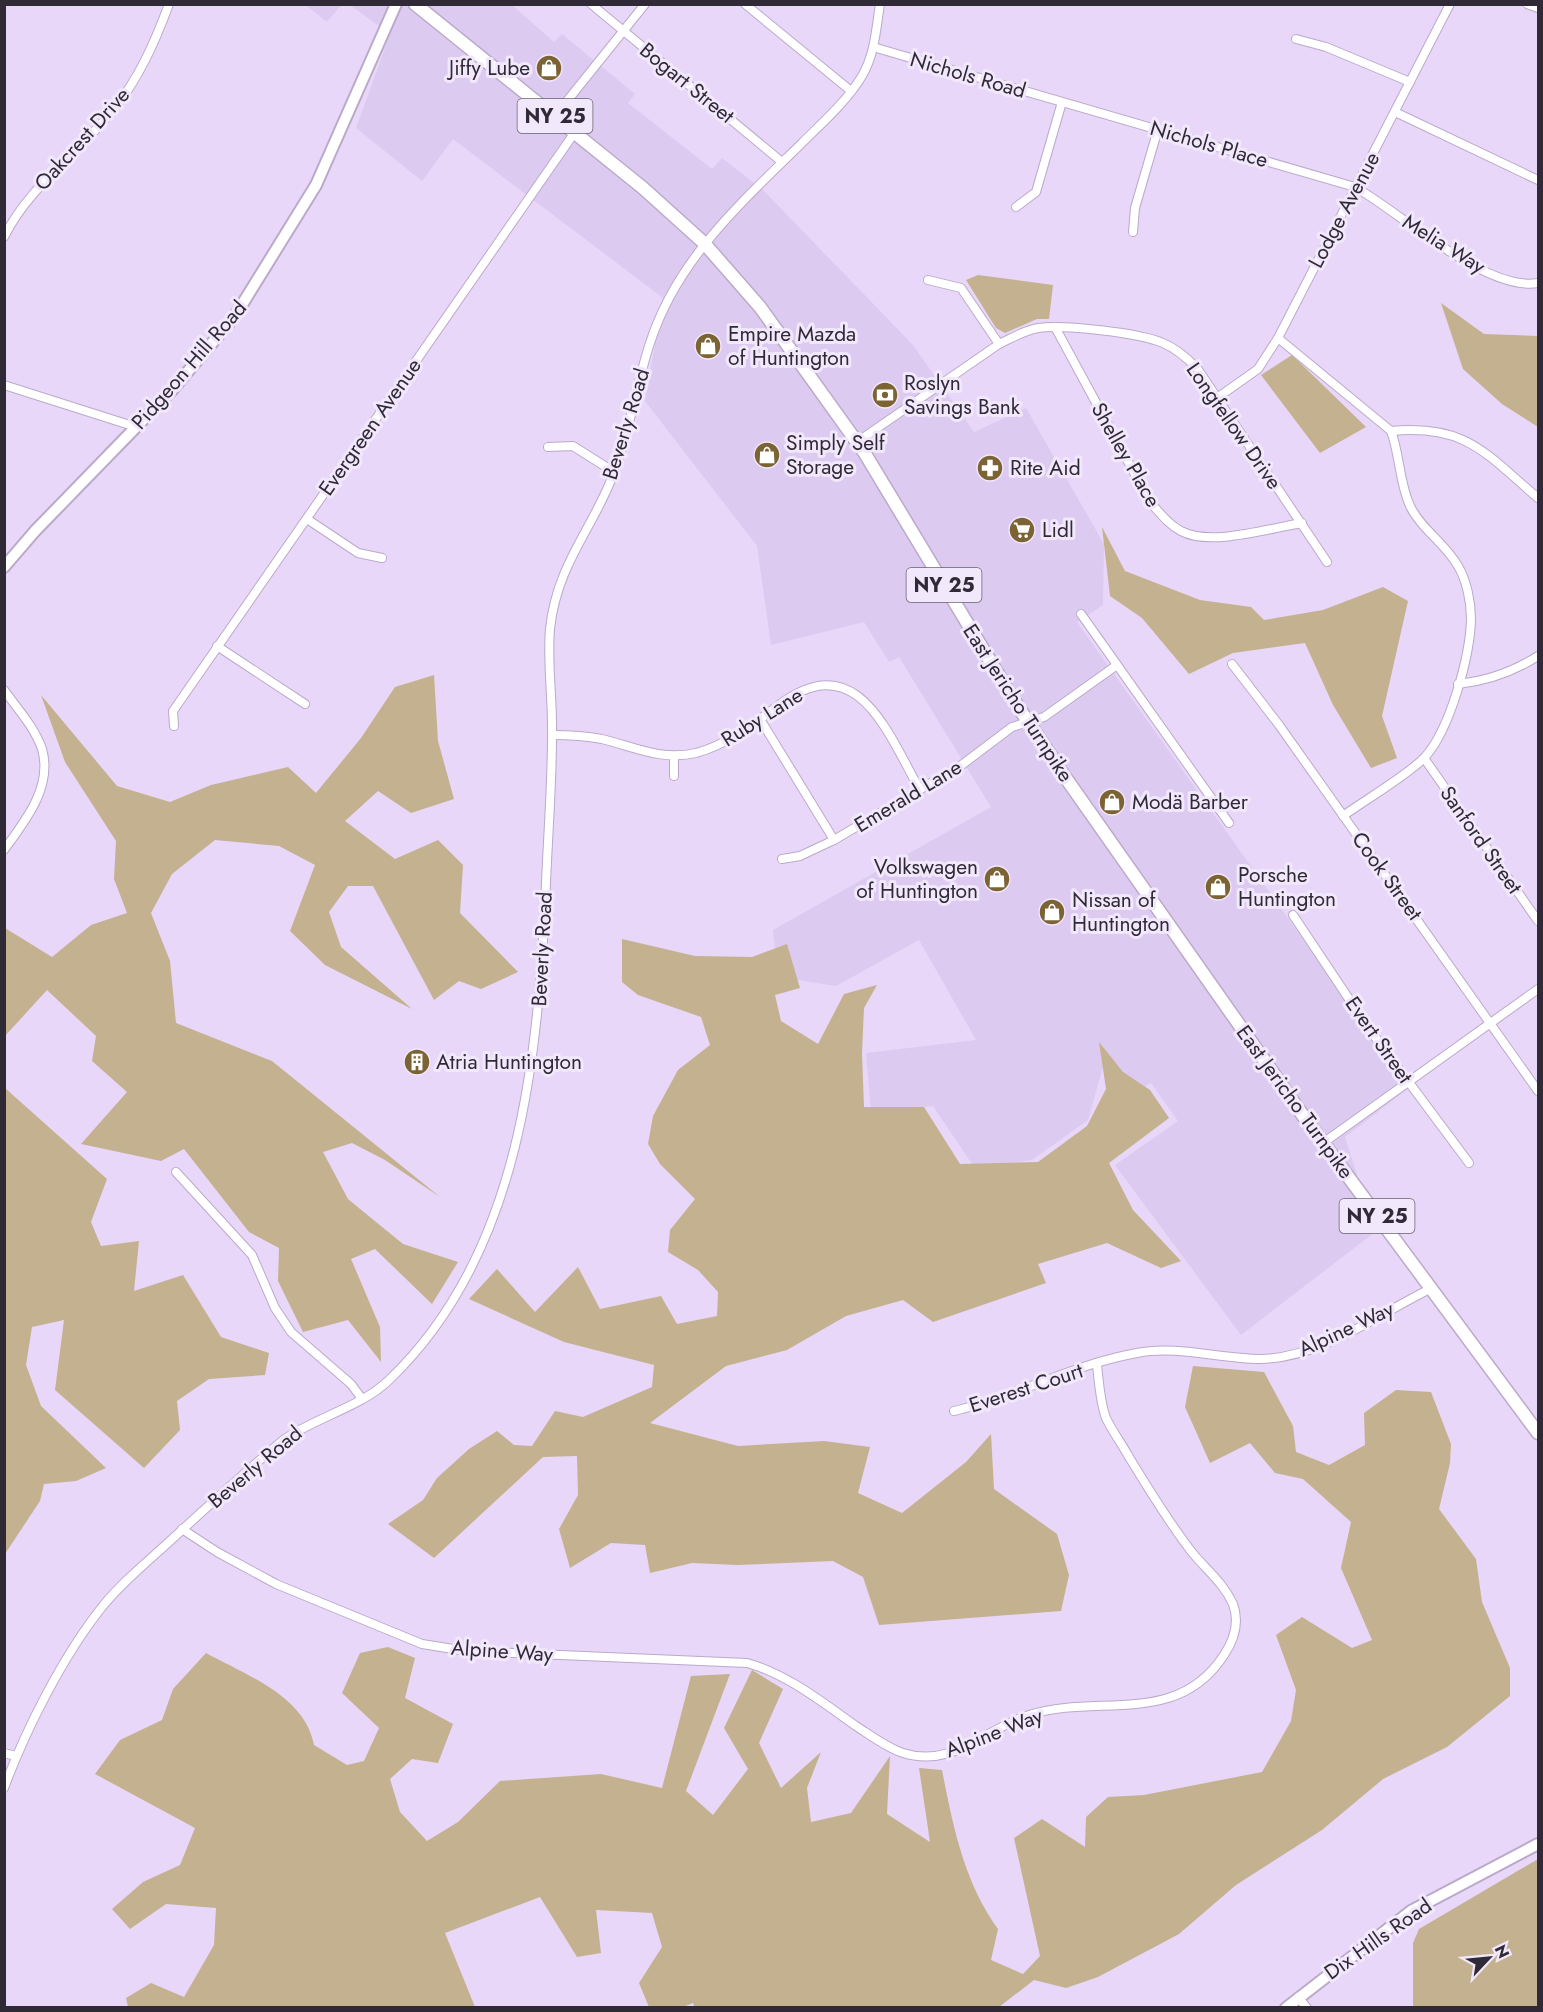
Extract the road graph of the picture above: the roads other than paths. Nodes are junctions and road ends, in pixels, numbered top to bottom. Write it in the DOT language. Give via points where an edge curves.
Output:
graph roads {
  1 [pos="169,4"];
  2 [pos="396,4"];
  3 [pos="415,4"];
  4 [pos="591,4"];
  5 [pos="645,4"];
  6 [pos="745,4"];
  7 [pos="880,4"];
  8 [pos="1450,4"];
  9 [pos="1527,4"];
  10 [pos="1539,8"];
  11 [pos="623,30"];
  12 [pos="1296,39"];
  13 [pos="873,48"];
  14 [pos="1410,82"];
  15 [pos="852,91"];
  16 [pos="1062,102"];
  17 [pos="1395,112"];
  18 [pos="555,116"];
  19 [pos="1158,129"];
  20 [pos="575,132"];
  21 [pos="782,162"];
  22 [pos="1539,180"];
  23 [pos="1356,187"];
  24 [pos="1016,207"];
  25 [pos="1133,232"];
  26 [pos="4,237"];
  27 [pos="704,243"];
  28 [pos="927,280"];
  29 [pos="1539,283"];
  30 [pos="1055,327"];
  31 [pos="1278,338"];
  32 [pos="999,344"];
  33 [pos="4,385"];
  34 [pos="1218,398"];
  35 [pos="136,427"];
  36 [pos="1391,431"];
  37 [pos="857,442"];
  38 [pos="548,447"];
  39 [pos="614,472"];
  40 [pos="1539,498"];
  41 [pos="307,519"];
  42 [pos="1302,523"];
  43 [pos="382,558"];
  44 [pos="1327,562"];
  45 [pos="4,567"];
  46 [pos="1081,614"];
  47 [pos="217,646"];
  48 [pos="1539,656"];
  49 [pos="1232,664"];
  50 [pos="1117,665"];
  51 [pos="1458,684"];
  52 [pos="4,690"];
  53 [pos="306,704"];
  54 [pos="760,719"];
  55 [pos="1028,722"];
  56 [pos="174,726"];
  57 [pos="552,735"];
  58 [pos="674,756"];
  59 [pos="1424,758"];
  60 [pos="674,776"];
  61 [pos="920,790"];
  62 [pos="1343,816"];
  63 [pos="1229,823"];
  64 [pos="834,840"];
  65 [pos="4,850"];
  66 [pos="782,859"];
  67 [pos="1293,915"];
  68 [pos="1539,921"];
  69 [pos="1539,990"];
  70 [pos="1492,1023"];
  71 [pos="1408,1083"];
  72 [pos="1539,1091"];
  73 [pos="1323,1143"];
  74 [pos="1469,1163"];
  75 [pos="176,1172"];
  76 [pos="1432,1288"];
  77 [pos="1097,1365"];
  78 [pos="362,1399"];
  79 [pos="954,1411"];
  80 [pos="1539,1433"];
  81 [pos="182,1529"];
  82 [pos="4,1754"];
  83 [pos="16,1756"];
  84 [pos="4,1788"];
  85 [pos="1539,1844"];
  86 [pos="1298,1997"];
  87 [pos="1286,2007"];
  88 [pos="1307,2007"];
  1 -- 26 [label="street, Oakcrest Drive" via="146,61 114,109 39,185"];
  2 -- 35 [label="street, Pidgeon Hill Road" via="337,141 292,228 236,316"];
  3 -- 18 [label="main road, East Jericho Turnpike / NY 25"];
  4 -- 11 [label="street, Bogart Street"];
  5 -- 11 [label="street"];
  6 -- 15 [label="street"];
  7 -- 13 [label="street, Beverly Road"];
  8 -- 14 [label="street, Lodge Avenue"];
  9 -- 10 [label="street"];
  11 -- 18 [label="street"];
  11 -- 21 [label="street, Bogart Street"];
  12 -- 14 [label="street" via="1326,47"];
  13 -- 15 [label="street, Beverly Road"];
  13 -- 16 [label="street, Nichols Road"];
  14 -- 17 [label="street, Lodge Avenue"];
  15 -- 21 [label="street, Beverly Road"];
  16 -- 19 [label="street, Nichols Place"];
  16 -- 24 [label="street" via="1036,192"];
  17 -- 22 [label="street"];
  17 -- 23 [label="street, Lodge Avenue"];
  18 -- 20 [label="main road, East Jericho Turnpike / NY 25"];
  19 -- 23 [label="street, Nichols Place"];
  19 -- 25 [label="street" via="1135,208"];
  20 -- 27 [label="main road, East Jericho Turnpike / NY 25"];
  20 -- 41 [label="street, Evergreen Avenue"];
  21 -- 27 [label="street, Beverly Road"];
  23 -- 29 [label="street, Melia Way" via="1434,241 1490,273 1527,285"];
  23 -- 31 [label="street, Lodge Avenue"];
  27 -- 37 [label="main road, East Jericho Turnpike / NY 25" via="764,312"];
  27 -- 39 [label="street, Beverly Road" via="683,272 658,321"];
  28 -- 32 [label="street" via="961,288"];
  30 -- 32 [label="street, Longfellow Drive" via="1038,328"];
  30 -- 34 [label="street, Longfellow Drive" via="1148,337 1163,343 1185,356"];
  30 -- 42 [label="street, Shelley Place" via="1150,502 1168,522 1183,532 1206,538"];
  31 -- 34 [label="street, Lodge Avenue" via="1258,369"];
  31 -- 36 [label="street"];
  32 -- 37 [label="street, Longfellow Drive"];
  33 -- 35 [label="street"];
  34 -- 42 [label="street, Longfellow Drive"];
  35 -- 45 [label="street, Pidgeon Hill Road"];
  36 -- 40 [label="street" via="1418,428 1472,442"];
  36 -- 51 [label="street" via="1410,508 1453,559 1465,583 1471,618"];
  37 -- 55 [label="main road, East Jericho Turnpike / NY 25"];
  38 -- 39 [label="street" via="573,446"];
  39 -- 57 [label="street, Beverly Road" via="570,557 554,605 549,649"];
  41 -- 43 [label="street" via="358,554"];
  41 -- 47 [label="street, Evergreen Avenue"];
  42 -- 44 [label="street, Longfellow Drive"];
  46 -- 50 [label="street"];
  47 -- 53 [label="street"];
  47 -- 56 [label="street, Evergreen Avenue" via="173,711"];
  48 -- 51 [label="street" via="1508,673"];
  49 -- 62 [label="street, Cook Street"];
  50 -- 55 [label="street, Emerald Lane" via="1044,717"];
  50 -- 63 [label="street"];
  51 -- 59 [label="street" via="1440,736"];
  52 -- 65 [label="street" via="33,731 42,748 43,762 41,790"];
  54 -- 58 [label="street, Ruby Lane" via="716,745"];
  54 -- 61 [label="street, Ruby Lane" via="815,685 850,690 876,712"];
  54 -- 64 [label="street"];
  55 -- 61 [label="street, Emerald Lane" via="1012,727"];
  55 -- 73 [label="main road, East Jericho Turnpike / NY 25"];
  57 -- 58 [label="street, Ruby Lane" via="592,738"];
  57 -- 78 [label="street, Beverly Road" via="538,1018 509,1173 481,1246 432,1331 385,1384"];
  58 -- 60 [label="street"];
  59 -- 62 [label="street"];
  59 -- 68 [label="street, Sanford Street"];
  61 -- 64 [label="street, Emerald Lane"];
  62 -- 70 [label="street, Cook Street"];
  64 -- 66 [label="street, Emerald Lane" via="800,856"];
  67 -- 71 [label="street, Evert Street"];
  69 -- 70 [label="street"];
  70 -- 71 [label="street"];
  70 -- 72 [label="street, Cook Street"];
  71 -- 73 [label="street"];
  71 -- 74 [label="street, Evert Street"];
  73 -- 76 [label="main road, East Jericho Turnpike / NY 25"];
  75 -- 78 [label="street" via="252,1255 275,1308 291,1332 351,1384"];
  76 -- 77 [label="street, Alpine Way" via="1300,1354 1262,1359 1139,1352"];
  76 -- 80 [label="main road, East Jericho Turnpike / NY 25"];
  77 -- 79 [label="street, Everest Court"];
  77 -- 81 [label="street, Alpine Way" via="1106,1418 1159,1507 1198,1560 1216,1576 1233,1605 1237,1628 1217,1665 1180,1695 1156,1702 1030,1714 955,1753 903,1753 768,1669 747,1663 466,1651 422,1644 276,1584"];
  78 -- 81 [label="street, Beverly Road" via="312,1421 282,1441"];
  81 -- 83 [label="street, Beverly Road" via="88,1625"];
  82 -- 83 [label="street"];
  83 -- 84 [label="street, Beverly Road"];
  85 -- 86 [label="street, Dix Hills Road" via="1412,1911"];
  86 -- 87 [label="street, Dix Hills Road"];
  86 -- 88 [label="street"];
}
